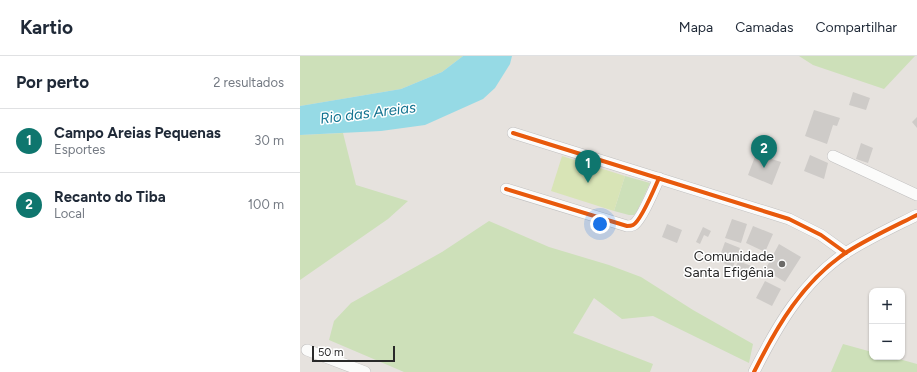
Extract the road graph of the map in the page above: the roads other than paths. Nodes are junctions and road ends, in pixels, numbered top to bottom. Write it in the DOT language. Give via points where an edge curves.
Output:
graph roads {
  1 [pos="513,133"];
  2 [pos="833,156"];
  3 [pos="659,178"];
  4 [pos="506,189"];
  5 [pos="917,194"];
  6 [pos="917,215"];
  7 [pos="846,253"];
  8 [pos="307,350"];
  9 [pos="363,372"];
  10 [pos="754,372"];
  1 -- 3 [label="street"];
  2 -- 5 [label="street"];
  3 -- 4 [label="street" via="641,215 632,226"];
  3 -- 7 [label="street" via="789,219 821,235"];
  6 -- 7 [label="street"];
  7 -- 10 [label="street" via="807,287 789,310"];
  8 -- 9 [label="street"];
}
